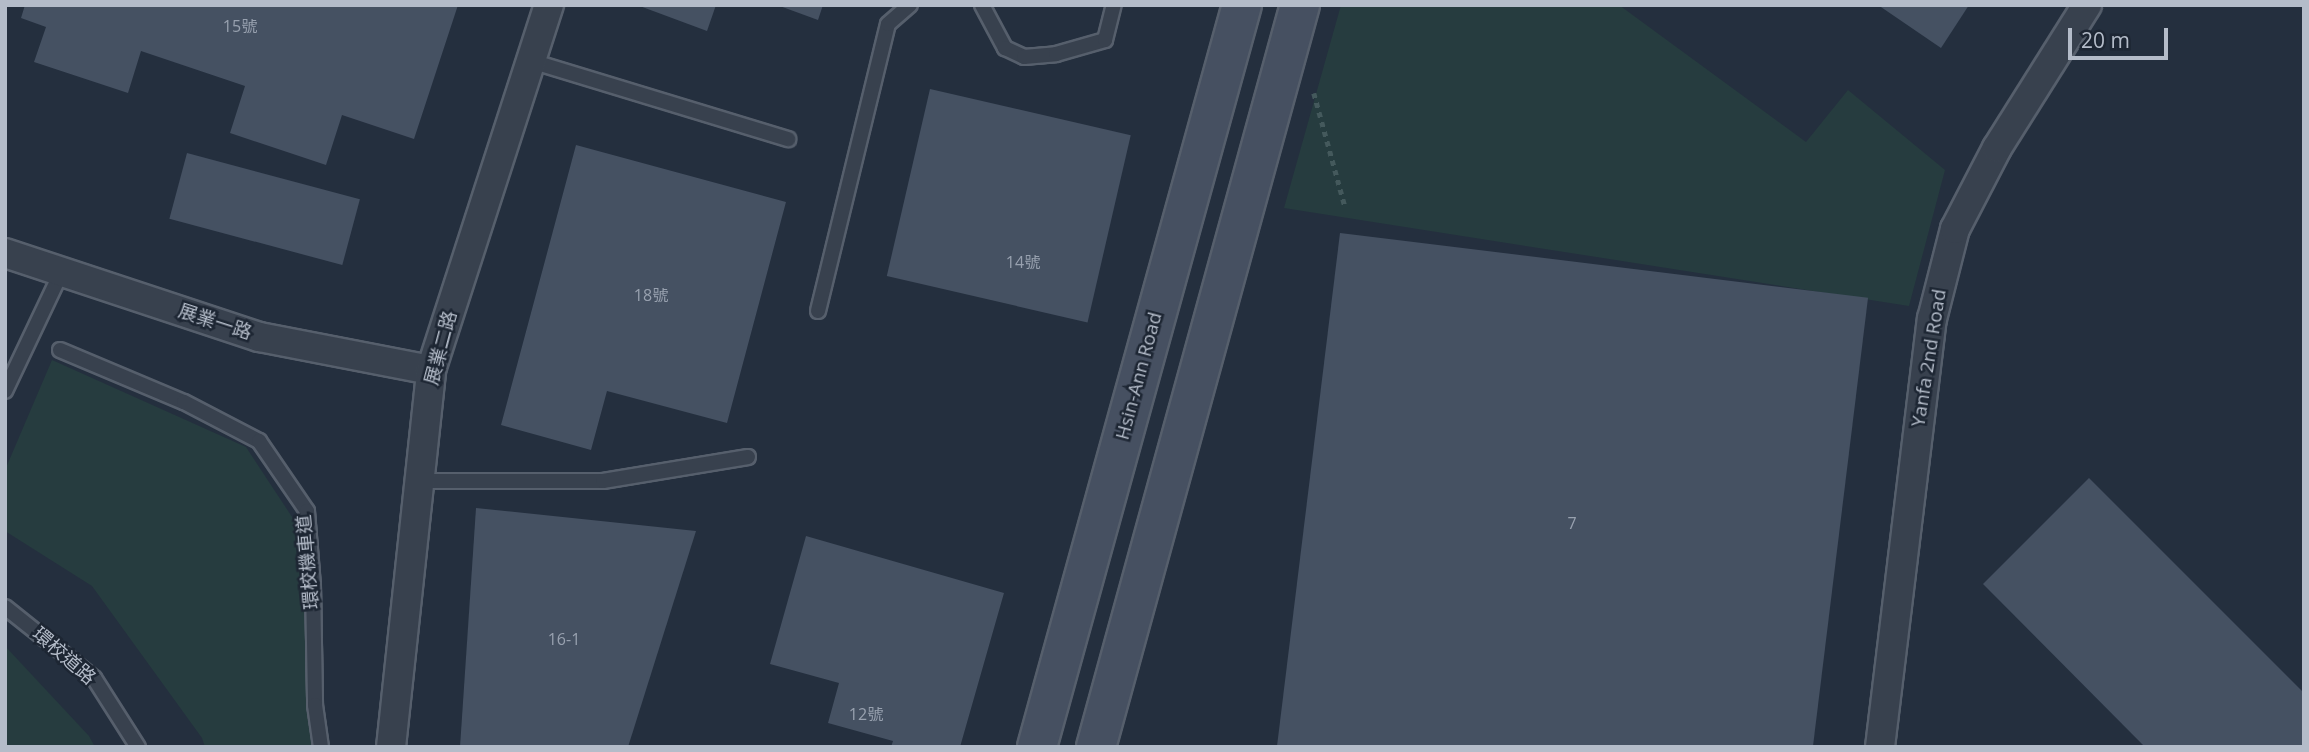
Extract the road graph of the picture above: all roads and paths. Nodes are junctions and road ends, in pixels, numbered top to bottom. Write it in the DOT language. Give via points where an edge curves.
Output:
graph roads {
  1 [pos="549,5"];
  2 [pos="909,5"];
  3 [pos="982,5"];
  4 [pos="1114,5"];
  5 [pos="1242,5"];
  6 [pos="1300,5"];
  7 [pos="2087,5"];
  8 [pos="531,61"];
  9 [pos="1314,91"];
  10 [pos="788,139"];
  11 [pos="1345,206"];
  12 [pos="5,253"];
  13 [pos="62,271"];
  14 [pos="818,311"];
  15 [pos="60,350"];
  16 [pos="431,370"];
  17 [pos="5,391"];
  18 [pos="748,457"];
  19 [pos="419,481"];
  20 [pos="5,607"];
  21 [pos="138,747"];
  22 [pos="321,747"];
  23 [pos="391,747"];
  24 [pos="1037,747"];
  25 [pos="1096,747"];
  26 [pos="1880,747"];
  1 -- 8 [label="street, 展業二路"];
  2 -- 14 [label="lane" via="888,24"];
  3 -- 4 [label="lane" via="1005,48 1024,57 1056,54 1105,40"];
  5 -- 24 [label="street, Hsin-Ann Road"];
  6 -- 25 [label="street"];
  7 -- 26 [label="street, Yanfa 2nd Road" via="1997,148 1955,229 1932,319"];
  8 -- 10 [label="lane"];
  8 -- 16 [label="street, 展業二路"];
  9 -- 11 [label="path"];
  12 -- 13 [label="street, 展業一路"];
  13 -- 16 [label="street, 展業一路" via="260,337"];
  13 -- 17 [label="lane"];
  15 -- 22 [label="lane, 環校機車道" via="184,402 259,441 307,511 315,705"];
  16 -- 19 [label="street, 展業二路"];
  18 -- 19 [label="lane" via="603,481"];
  19 -- 23 [label="street, 展業二路"];
  20 -- 21 [label="lane, 環校道路" via="94,678"];
}
